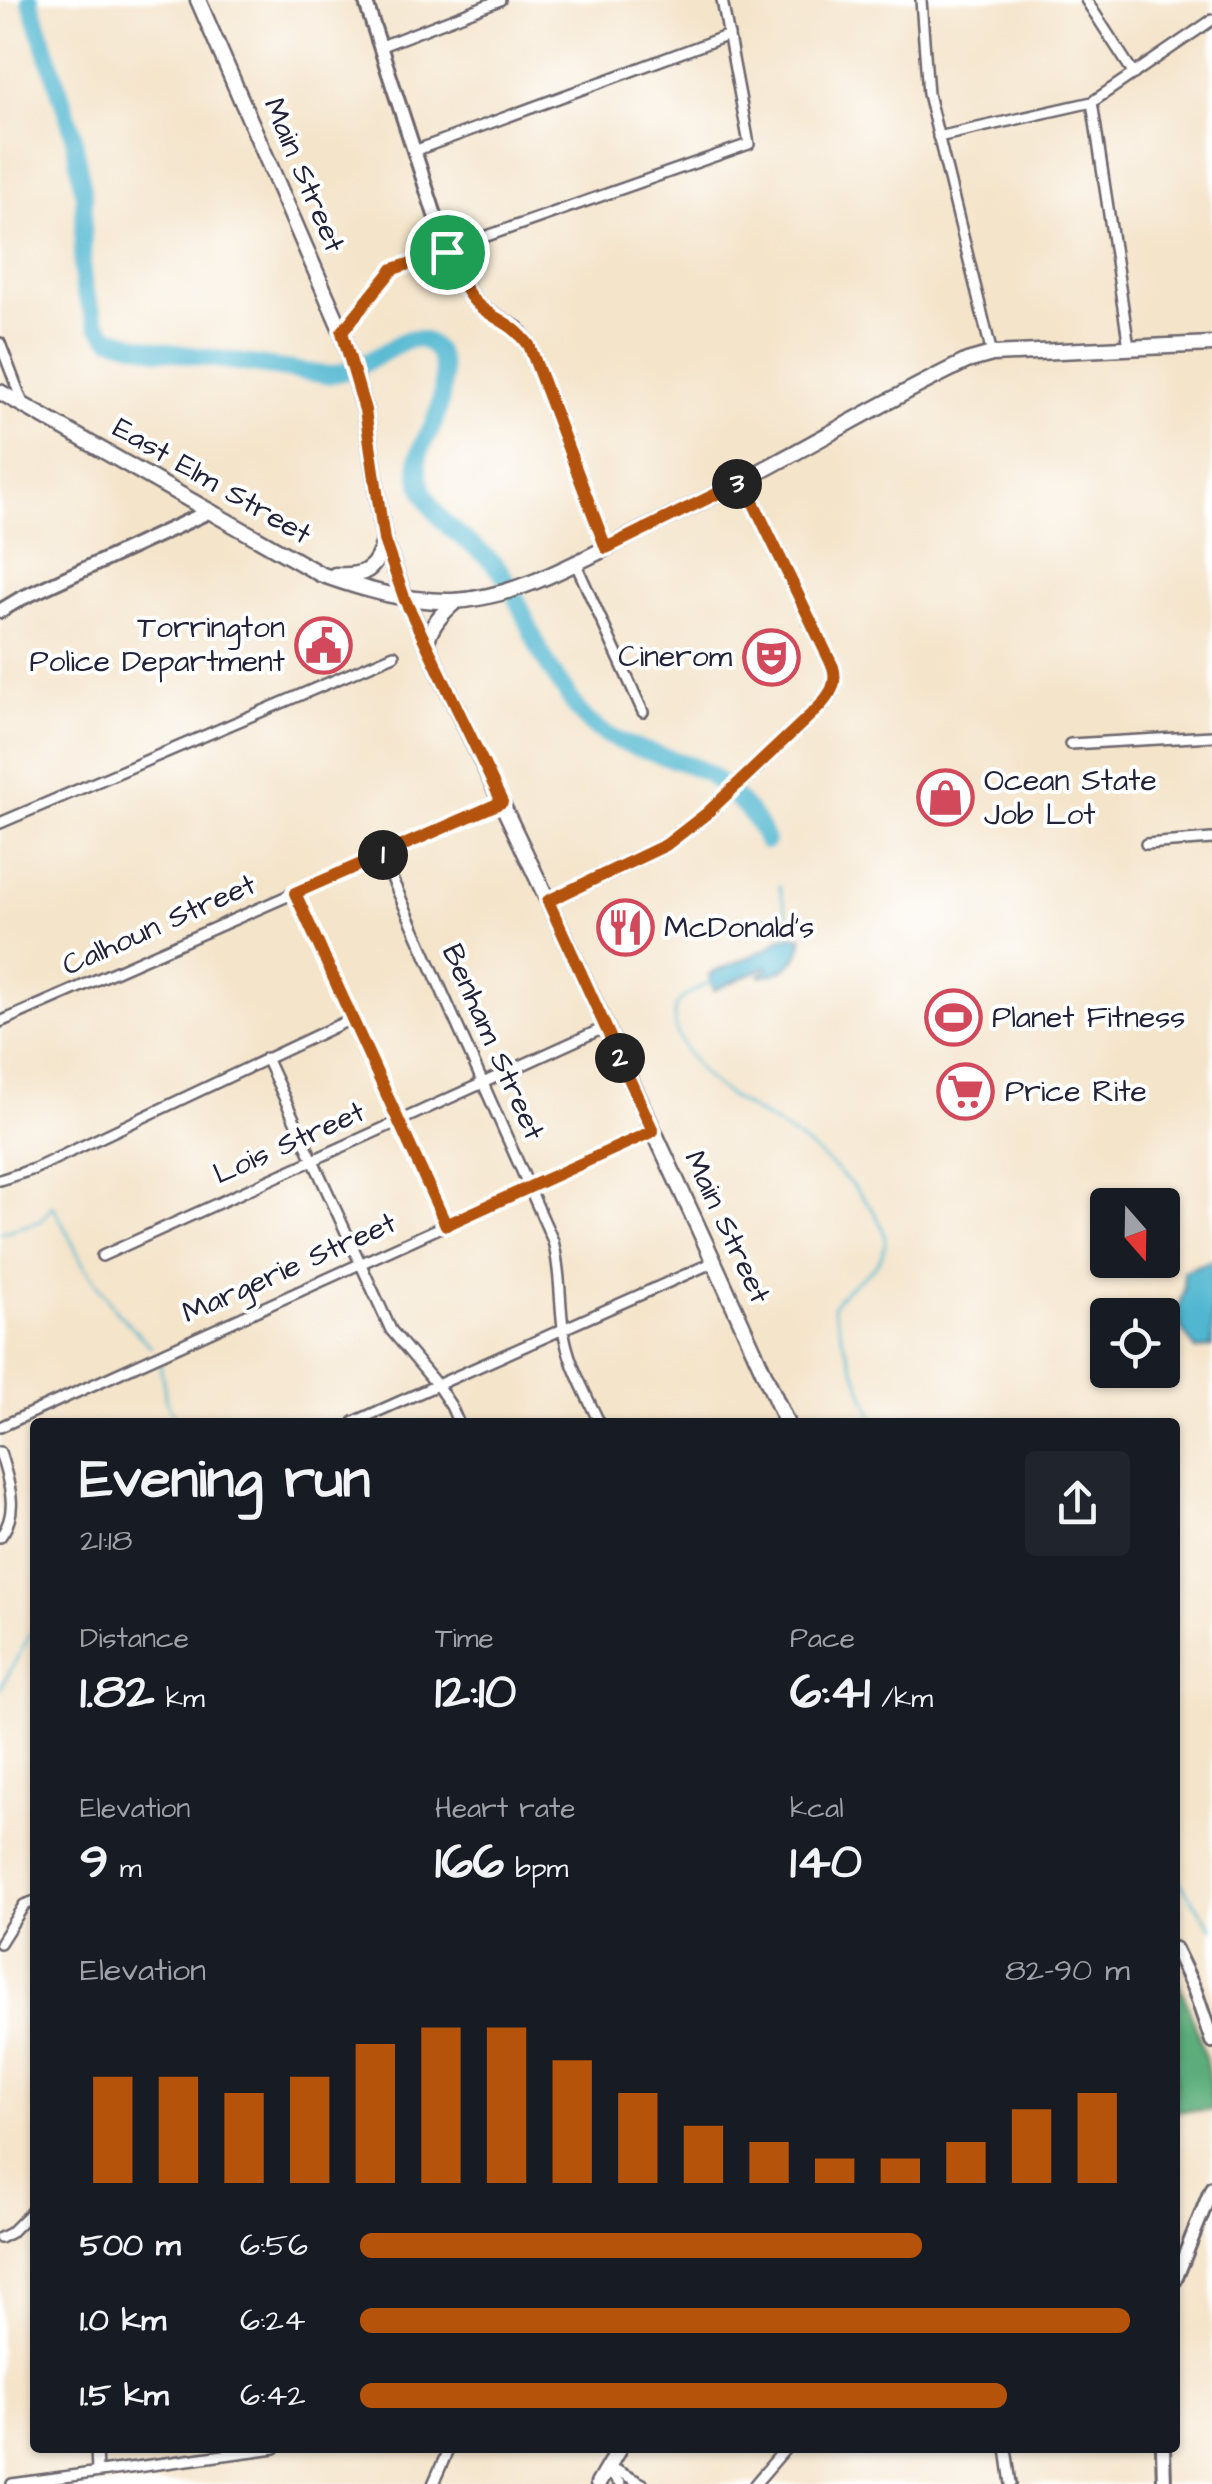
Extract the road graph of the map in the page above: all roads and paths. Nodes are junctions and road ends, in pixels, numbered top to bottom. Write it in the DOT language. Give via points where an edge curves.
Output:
graph roads {
  1 [pos="198,0"];
  2 [pos="365,0"];
  3 [pos="500,0"];
  4 [pos="722,0"];
  5 [pos="921,0"];
  6 [pos="1086,0"];
  7 [pos="1212,20"];
  8 [pos="729,35"];
  9 [pos="379,47"];
  10 [pos="1134,74"];
  11 [pos="1092,102"];
  12 [pos="938,137"];
  13 [pos="414,152"];
  14 [pos="447,252"];
  15 [pos="342,332"];
  16 [pos="0,343"];
  17 [pos="1212,344"];
  18 [pos="1129,348"];
  19 [pos="992,354"];
  20 [pos="0,392"];
  21 [pos="25,406"];
  22 [pos="743,481"];
  23 [pos="210,510"];
  24 [pos="384,540"];
  25 [pos="606,548"];
  26 [pos="575,562"];
  27 [pos="320,574"];
  28 [pos="405,600"];
  29 [pos="456,600"];
  30 [pos="0,611"];
  31 [pos="426,642"];
  32 [pos="394,655"];
  33 [pos="643,712"];
  34 [pos="1212,736"];
  35 [pos="1070,744"];
  36 [pos="502,802"];
  37 [pos="0,823"];
  38 [pos="1212,839"];
  39 [pos="1146,844"];
  40 [pos="382,856"];
  41 [pos="295,893"];
  42 [pos="548,901"];
  43 [pos="351,1019"];
  44 [pos="0,1022"];
  45 [pos="606,1027"];
  46 [pos="266,1058"];
  47 [pos="484,1082"];
  48 [pos="398,1122"];
  49 [pos="653,1131"];
  50 [pos="314,1158"];
  51 [pos="0,1180"];
  52 [pos="530,1186"];
  53 [pos="446,1225"];
  54 [pos="102,1256"];
  55 [pos="360,1262"];
  56 [pos="714,1262"];
  57 [pos="563,1328"];
  58 [pos="437,1385"];
  59 [pos="363,1418"];
  60 [pos="456,1418"];
  61 [pos="597,1418"];
  62 [pos="784,1418"];
  63 [pos="0,1427"];
  64 [pos="0,1452"];
  65 [pos="0,1537"];
  66 [pos="30,1903"];
  67 [pos="0,1943"];
  68 [pos="1180,1959"];
  69 [pos="1212,2041"];
  70 [pos="1212,2188"];
  71 [pos="30,2213"];
  72 [pos="0,2238"];
  73 [pos="1180,2268"];
  74 [pos="96,2453"];
  75 [pos="238,2453"];
  76 [pos="447,2453"];
  77 [pos="615,2453"];
  78 [pos="782,2453"];
  79 [pos="1007,2453"];
  80 [pos="1163,2453"];
  81 [pos="606,2469"];
  82 [pos="97,2472"];
  83 [pos="12,2484"];
  84 [pos="433,2484"];
  85 [pos="598,2484"];
  86 [pos="620,2484"];
  87 [pos="643,2484"];
  88 [pos="756,2484"];
  89 [pos="1011,2484"];
  90 [pos="1164,2484"];
  1 -- 15 [label="main road, Main Street"];
  2 -- 9 [label="main road"];
  3 -- 9 [label="street"];
  4 -- 8 [label="street"];
  5 -- 12 [label="street"];
  6 -- 10 [label="street"];
  7 -- 10 [label="street"];
  8 -- 13 [label="street"];
  8 -- 14 [label="street" via="749,144"];
  9 -- 13 [label="main road"];
  10 -- 11 [label="street"];
  11 -- 12 [label="street"];
  11 -- 18 [label="street"];
  12 -- 19 [label="street"];
  13 -- 14 [label="main road"];
  14 -- 15 [label="street" via="393,269"];
  14 -- 25 [label="main road" via="480,308 517,329 529,345"];
  15 -- 24 [label="main road, Main Street" via="365,410"];
  16 -- 21 [label="street"];
  17 -- 18 [label="main road, East Elm Street"];
  18 -- 19 [label="main road, East Elm Street"];
  19 -- 22 [label="main road, East Elm Street" via="940,374"];
  20 -- 21 [label="main road, East Elm Street"];
  21 -- 23 [label="main road, East Elm Street"];
  22 -- 25 [label="main road, East Elm Street"];
  22 -- 42 [label="main road" via="835,683 820,706 666,845"];
  23 -- 27 [label="main road, East Elm Street"];
  23 -- 30 [label="main road"];
  24 -- 27 [label="main road" via="380,557 365,572"];
  24 -- 28 [label="main road, Main Street"];
  25 -- 26 [label="main road, East Elm Street"];
  26 -- 29 [label="main road, East Elm Street" via="524,585"];
  26 -- 33 [label="street"];
  27 -- 28 [label="main road, East Elm Street"];
  28 -- 29 [label="main road, East Elm Street"];
  28 -- 31 [label="main road, Main Street"];
  29 -- 31 [label="main road"];
  31 -- 36 [label="main road, Main Street"];
  32 -- 37 [label="street"];
  34 -- 35 [label="street"];
  36 -- 40 [label="street, Calhoun Street"];
  36 -- 42 [label="main road, Main Street"];
  38 -- 39 [label="street"];
  40 -- 41 [label="street, Calhoun Street"];
  40 -- 47 [label="street, Benham Street"];
  41 -- 43 [label="street"];
  41 -- 44 [label="street, Calhoun Street"];
  42 -- 45 [label="main road, Main Street"];
  43 -- 46 [label="street"];
  43 -- 48 [label="street"];
  45 -- 47 [label="street, Lois Street"];
  45 -- 49 [label="main road, Main Street"];
  46 -- 50 [label="street"];
  46 -- 51 [label="street"];
  47 -- 48 [label="street, Lois Street"];
  47 -- 52 [label="street, Benham Street"];
  48 -- 50 [label="street, Lois Street"];
  48 -- 53 [label="street"];
  49 -- 52 [label="street, Margerie Street"];
  49 -- 56 [label="main road, Main Street"];
  50 -- 54 [label="street, Lois Street"];
  50 -- 55 [label="street"];
  52 -- 53 [label="street, Margerie Street"];
  52 -- 57 [label="street, Benham Street" via="560,1267"];
  53 -- 55 [label="street, Margerie Street"];
  55 -- 58 [label="street" via="391,1330"];
  55 -- 63 [label="street, Margerie Street"];
  56 -- 57 [label="street"];
  56 -- 62 [label="main road, Main Street"];
  57 -- 58 [label="street"];
  57 -- 61 [label="street, Benham Street"];
  58 -- 59 [label="street"];
  58 -- 60 [label="street"];
  64 -- 65 [label="street" via="13,1503"];
  66 -- 67 [label="street"];
  68 -- 69 [label="main road"];
  70 -- 73 [label="main road"];
  71 -- 72 [label="street"];
  74 -- 82 [label="street"];
  75 -- 82 [label="street"];
  76 -- 84 [label="street"];
  77 -- 81 [label="main road"];
  78 -- 88 [label="street"];
  79 -- 89 [label="street"];
  80 -- 90 [label="main road"];
  81 -- 85 [label="main road"];
  81 -- 86 [label="street"];
  81 -- 87 [label="street"];
  82 -- 83 [label="street"];
}
